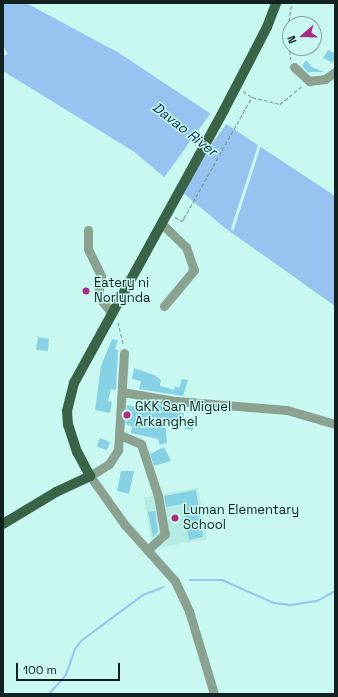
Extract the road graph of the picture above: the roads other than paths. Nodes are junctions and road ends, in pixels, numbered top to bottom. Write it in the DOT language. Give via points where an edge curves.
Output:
graph roads {
  1 [pos="276,3"];
  2 [pos="294,67"];
  3 [pos="335,72"];
  4 [pos="162,224"];
  5 [pos="88,230"];
  6 [pos="164,306"];
  7 [pos="112,313"];
  8 [pos="124,353"];
  9 [pos="122,392"];
  10 [pos="335,424"];
  11 [pos="120,435"];
  12 [pos="90,476"];
  13 [pos="3,524"];
  14 [pos="147,550"];
  15 [pos="214,694"];
  1 -- 4 [label="main road" via="236,87"];
  2 -- 3 [label="street" via="304,80 319,81"];
  4 -- 6 [label="street" via="186,247 194,270"];
  4 -- 7 [label="main road"];
  5 -- 7 [label="street" via="88,249 101,276 98,296"];
  7 -- 12 [label="main road" via="74,383 67,411 71,438"];
  8 -- 9 [label="street"];
  9 -- 10 [label="street" via="176,401 287,410"];
  9 -- 11 [label="street"];
  11 -- 12 [label="street" via="114,458"];
  11 -- 14 [label="street" via="141,444 158,496 165,534"];
  12 -- 13 [label="main road" via="56,492"];
  12 -- 14 [label="street"];
  14 -- 15 [label="street" via="170,574 184,597"];
}
